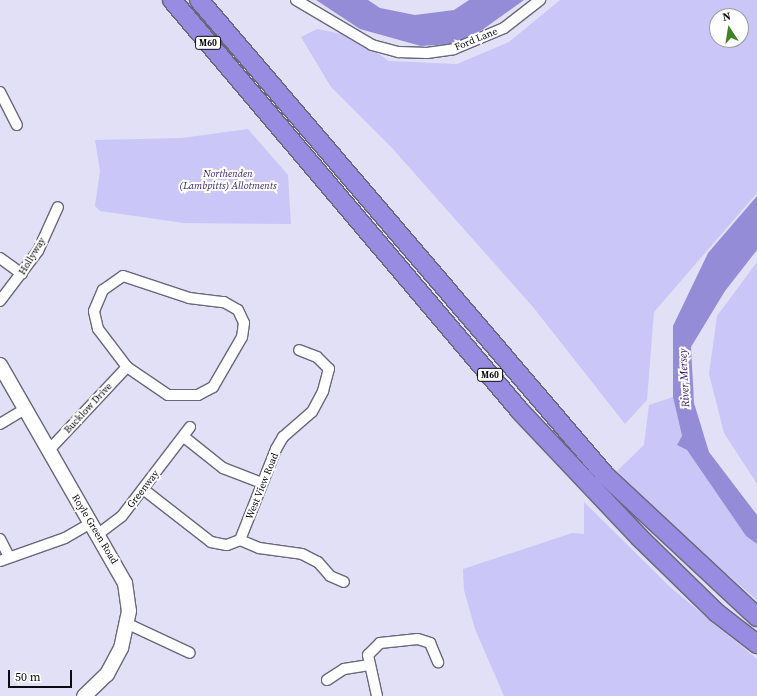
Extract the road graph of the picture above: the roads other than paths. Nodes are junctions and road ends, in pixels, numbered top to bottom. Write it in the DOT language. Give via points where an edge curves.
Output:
graph roads {
  1 [pos="172,0"];
  2 [pos="199,0"];
  3 [pos="296,0"];
  4 [pos="540,0"];
  5 [pos="0,92"];
  6 [pos="17,124"];
  7 [pos="58,207"];
  8 [pos="0,258"];
  9 [pos="22,274"];
  10 [pos="0,301"];
  11 [pos="299,350"];
  12 [pos="0,365"];
  13 [pos="127,367"];
  14 [pos="27,408"];
  15 [pos="0,424"];
  16 [pos="190,427"];
  17 [pos="184,436"];
  18 [pos="49,450"];
  19 [pos="262,483"];
  20 [pos="143,489"];
  21 [pos="93,529"];
  22 [pos="0,539"];
  23 [pos="240,540"];
  24 [pos="4,559"];
  25 [pos="344,582"];
  26 [pos="757,617"];
  27 [pos="128,624"];
  28 [pos="757,644"];
  29 [pos="190,653"];
  30 [pos="438,662"];
  31 [pos="368,665"];
  32 [pos="327,680"];
  33 [pos="84,696"];
  34 [pos="377,696"];
  1 -- 28 [label="highway, M60" via="577,473 711,607"];
  2 -- 26 [label="highway, M60" via="606,476"];
  3 -- 4 [label="street, Ford Lane" via="372,45 398,52 427,53 454,49 504,28"];
  5 -- 6 [label="street"];
  7 -- 9 [label="street, Hollyway" via="38,251"];
  8 -- 9 [label="street"];
  9 -- 10 [label="street, Hollyway"];
  11 -- 19 [label="street, West View Road" via="317,357 329,369 323,391 312,412 283,437"];
  12 -- 14 [label="main road, Royle Green Road"];
  13 -- 13 [label="street" via="94,319 103,290 117,278 130,276 168,292 224,302 233,305 242,317 245,330 232,357 218,381 202,393 185,397 168,395"];
  13 -- 18 [label="street, Bucklow Drive"];
  14 -- 15 [label="street"];
  14 -- 18 [label="main road, Royle Green Road"];
  16 -- 17 [label="street, Greenway"];
  17 -- 19 [label="street" via="223,468"];
  17 -- 20 [label="street, Greenway"];
  18 -- 21 [label="main road, Royle Green Road"];
  19 -- 23 [label="street, West View Road"];
  20 -- 21 [label="street, Greenway" via="122,516"];
  20 -- 23 [label="street" via="211,542 227,545"];
  21 -- 24 [label="street, Greenway"];
  21 -- 27 [label="main road, Royle Green Road" via="125,583"];
  22 -- 24 [label="street"];
  23 -- 25 [label="street" via="259,548 302,554 318,562 330,576"];
  27 -- 29 [label="street"];
  27 -- 33 [label="main road, Royle Green Road" via="121,648 107,674"];
  30 -- 31 [label="street" via="430,643 418,639 380,643 368,655"];
  31 -- 32 [label="street" via="344,669"];
  31 -- 34 [label="street"];
}
